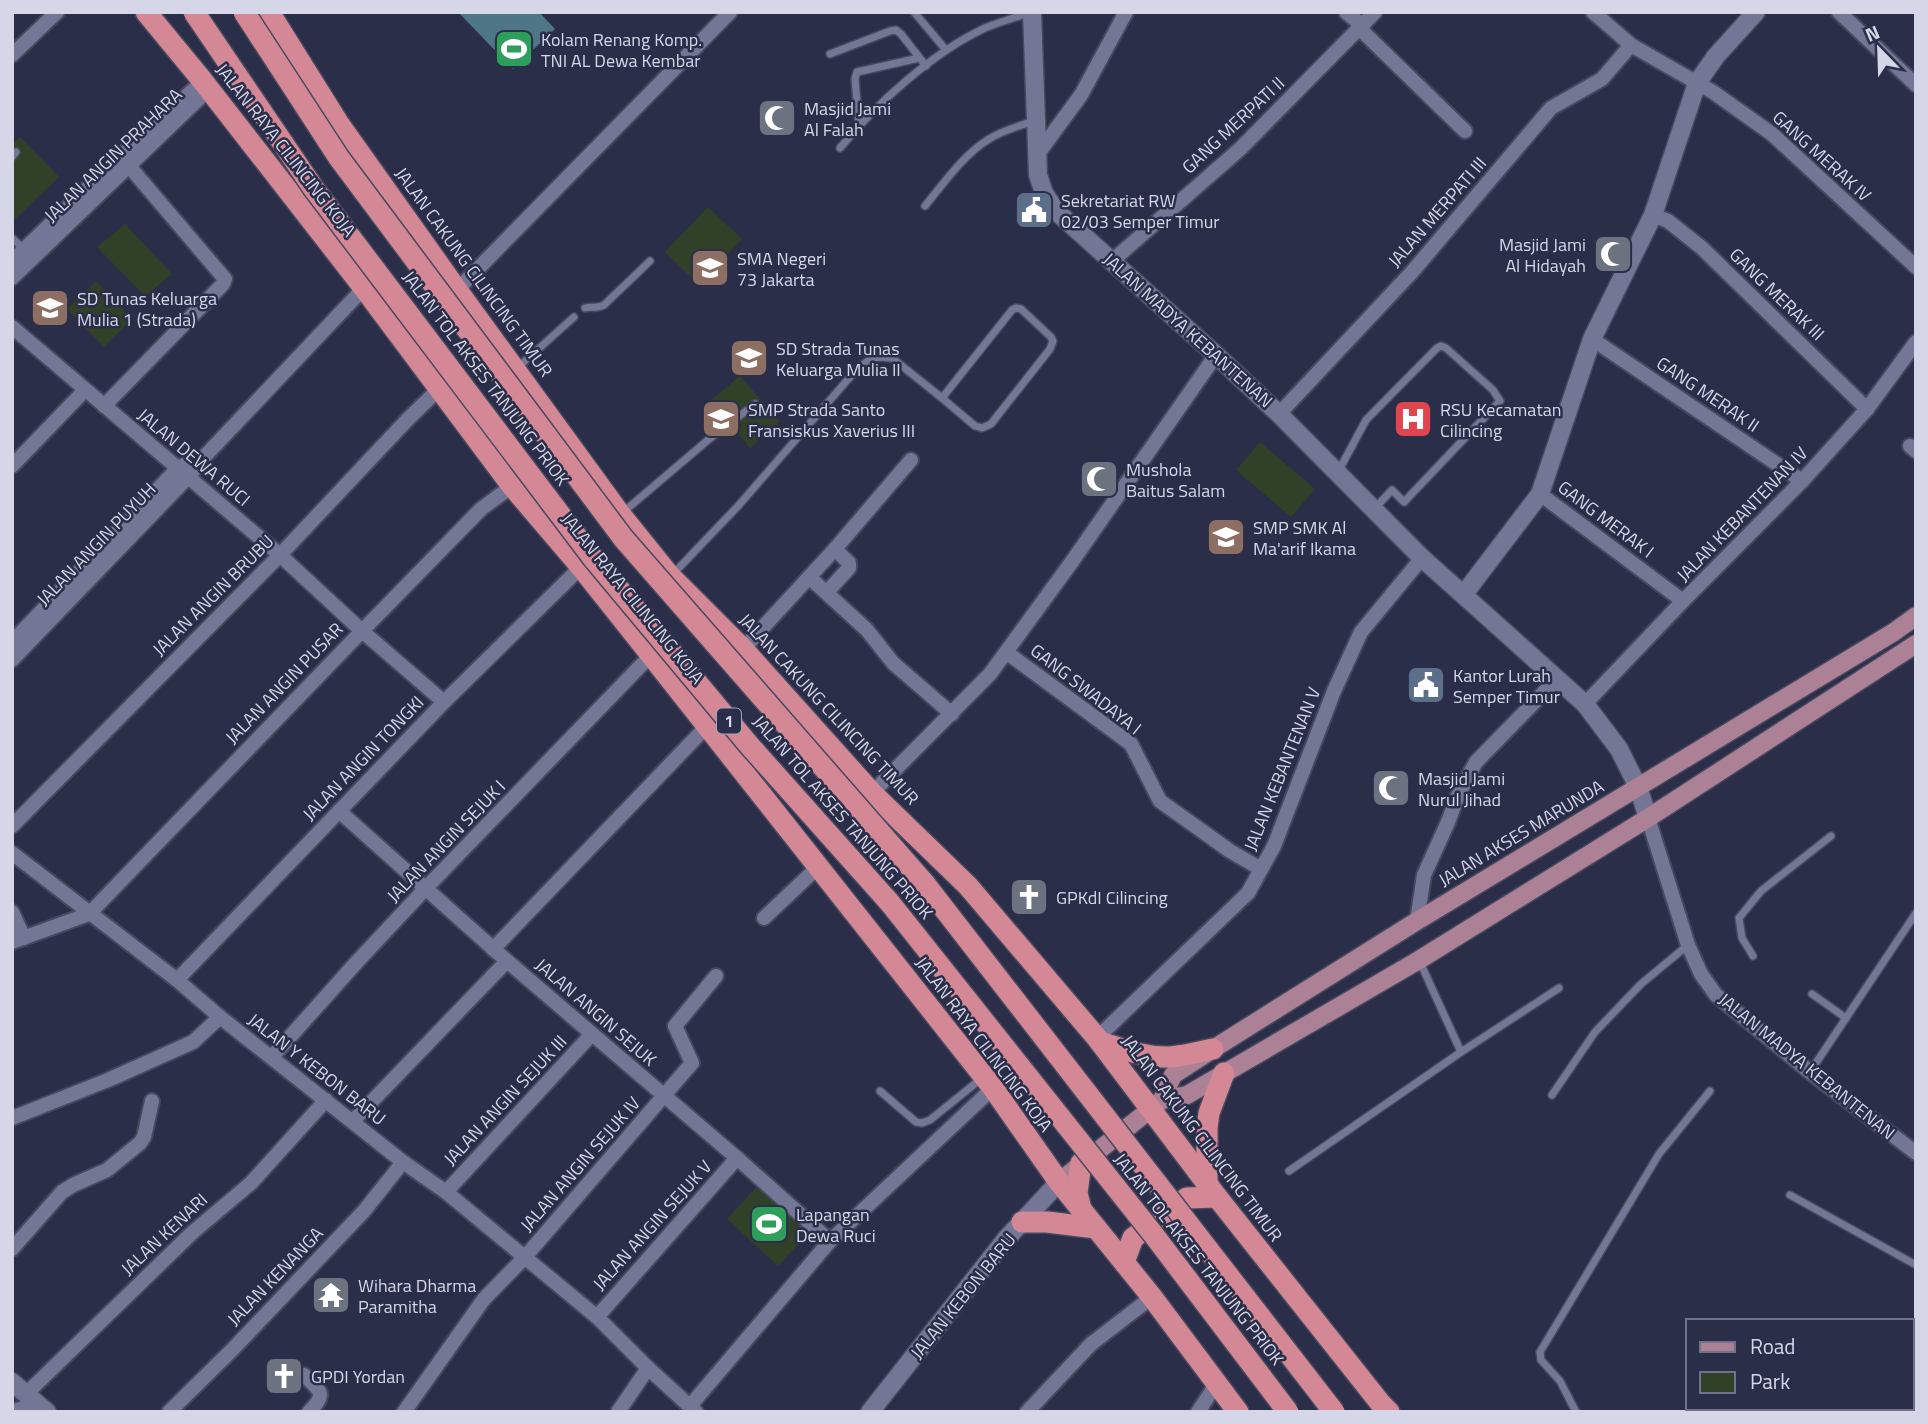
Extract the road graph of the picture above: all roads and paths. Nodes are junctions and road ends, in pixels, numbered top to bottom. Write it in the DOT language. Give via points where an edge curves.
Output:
graph roads {
  1 [pos="57,12"];
  2 [pos="146,12"];
  3 [pos="194,12"];
  4 [pos="244,12"];
  5 [pos="730,12"];
  6 [pos="914,12"];
  7 [pos="1032,12"];
  8 [pos="1126,12"];
  9 [pos="1346,12"];
  10 [pos="1375,12"];
  11 [pos="1593,12"];
  12 [pos="1756,12"];
  13 [pos="1839,12"];
  14 [pos="270,13"];
  15 [pos="1361,28"];
  16 [pos="1631,45"];
  17 [pos="946,50"];
  18 [pos="830,54"];
  19 [pos="12,55"];
  20 [pos="919,58"];
  21 [pos="926,66"];
  22 [pos="1697,83"];
  23 [pos="206,85"];
  24 [pos="1916,85"];
  25 [pos="1036,121"];
  26 [pos="859,126"];
  27 [pos="1465,131"];
  28 [pos="840,148"];
  29 [pos="1037,155"];
  30 [pos="129,166"];
  31 [pos="925,206"];
  32 [pos="1653,215"];
  33 [pos="60,224"];
  34 [pos="12,238"];
  35 [pos="25,249"];
  36 [pos="12,261"];
  37 [pos="650,261"];
  38 [pos="1112,261"];
  39 [pos="1916,267"];
  40 [pos="12,278"];
  41 [pos="364,288"];
  42 [pos="457,290"];
  43 [pos="585,309"];
  44 [pos="574,317"];
  45 [pos="12,327"];
  46 [pos="1592,339"];
  47 [pos="1916,342"];
  48 [pos="1216,355"];
  49 [pos="516,370"];
  50 [pos="439,389"];
  51 [pos="85,390"];
  52 [pos="942,398"];
  53 [pos="755,404"];
  54 [pos="104,406"];
  55 [pos="1867,409"];
  56 [pos="1279,414"];
  57 [pos="911,460"];
  58 [pos="12,466"];
  59 [pos="183,472"];
  60 [pos="1337,472"];
  61 [pos="1802,481"];
  62 [pos="512,486"];
  63 [pos="1539,494"];
  64 [pos="1374,509"];
  65 [pos="620,514"];
  66 [pos="835,549"];
  67 [pos="280,555"];
  68 [pos="1422,558"];
  69 [pos="581,567"];
  70 [pos="670,576"];
  71 [pos="809,577"];
  72 [pos="827,592"];
  73 [pos="66,594"];
  74 [pos="1464,594"];
  75 [pos="1683,601"];
  76 [pos="1916,616"];
  77 [pos="362,631"];
  78 [pos="12,642"];
  79 [pos="1916,644"];
  80 [pos="743,649"];
  81 [pos="1006,652"];
  82 [pos="651,655"];
  83 [pos="12,660"];
  84 [pos="1557,679"];
  85 [pos="444,702"];
  86 [pos="1586,704"];
  87 [pos="952,714"];
  88 [pos="707,726"];
  89 [pos="1638,787"];
  90 [pos="872,793"];
  91 [pos="339,811"];
  92 [pos="1648,818"];
  93 [pos="12,827"];
  94 [pos="1831,836"];
  95 [pos="12,853"];
  96 [pos="818,867"];
  97 [pos="1261,869"];
  98 [pos="426,888"];
  99 [pos="12,912"];
  100 [pos="1916,913"];
  101 [pos="89,914"];
  102 [pos="764,918"];
  103 [pos="1417,921"];
  104 [pos="18,940"];
  105 [pos="1688,945"];
  106 [pos="493,948"];
  107 [pos="1753,956"];
  108 [pos="1419,960"];
  109 [pos="507,961"];
  110 [pos="716,976"];
  111 [pos="177,980"];
  112 [pos="1559,988"];
  113 [pos="1812,994"];
  114 [pos="220,1017"];
  115 [pos="1846,1018"];
  116 [pos="592,1034"];
  117 [pos="1099,1040"];
  118 [pos="1213,1049"];
  119 [pos="1461,1052"];
  120 [pos="272,1057"];
  121 [pos="1810,1072"];
  122 [pos="1224,1073"];
  123 [pos="988,1082"];
  124 [pos="880,1091"];
  125 [pos="1710,1091"];
  126 [pos="664,1096"];
  127 [pos="1552,1096"];
  128 [pos="326,1100"];
  129 [pos="152,1101"];
  130 [pos="1157,1104"];
  131 [pos="12,1118"];
  132 [pos="353,1121"];
  133 [pos="1916,1153"];
  134 [pos="737,1158"];
  135 [pos="403,1162"];
  136 [pos="1081,1163"];
  137 [pos="1289,1171"];
  138 [pos="1059,1182"];
  139 [pos="1212,1190"];
  140 [pos="446,1192"];
  141 [pos="1790,1195"];
  142 [pos="1081,1209"];
  143 [pos="1022,1222"];
  144 [pos="1096,1228"];
  145 [pos="830,1241"];
  146 [pos="12,1249"];
  147 [pos="524,1257"];
  148 [pos="1124,1262"];
  149 [pos="1916,1265"];
  150 [pos="1152,1297"];
  151 [pos="597,1317"];
  152 [pos="648,1368"];
  153 [pos="304,1376"];
  154 [pos="1217,1383"];
  155 [pos="30,1398"];
  156 [pos="693,1409"];
  157 [pos="1385,1409"];
  158 [pos="12,1412"];
  159 [pos="169,1412"];
  160 [pos="309,1412"];
  161 [pos="404,1412"];
  162 [pos="618,1412"];
  163 [pos="870,1412"];
  164 [pos="1027,1412"];
  165 [pos="1198,1412"];
  166 [pos="1238,1412"];
  167 [pos="1288,1412"];
  168 [pos="1334,1412"];
  169 [pos="1576,1412"];
  1 -- 19 [label="street"];
  2 -- 23 [label="highway, JALAN RAYA CILINCING KOJA"];
  3 -- 167 [label="highway, JALAN TOL AKSES TANJUNG PRIOK / 1, bridge" via="314,189 593,558 749,745 890,903"];
  4 -- 168 [label="highway, JALAN TOL AKSES TANJUNG PRIOK / 1, bridge" via="339,158 623,538 925,884"];
  5 -- 42 [label="street"];
  6 -- 17 [label="lane"];
  7 -- 17 [label="lane" via="985,28"];
  7 -- 25 [label="street, JALAN MADYA KEBANTENAN"];
  8 -- 29 [label="street" via="1081,95"];
  9 -- 15 [label="street"];
  10 -- 15 [label="street, GANG MERPATI II"];
  11 -- 16 [label="street, GANG MERAK IV"];
  12 -- 22 [label="street"];
  13 -- 24 [label="street"];
  14 -- 42 [label="highway, JALAN CAKUNG CILINCING TIMUR" via="339,124"];
  15 -- 27 [label="street"];
  15 -- 38 [label="street, GANG MERPATI II" via="1240,149"];
  16 -- 22 [label="street, GANG MERAK IV"];
  16 -- 56 [label="street, JALAN MERPATI III" via="1602,79 1551,108 1412,272"];
  17 -- 21 [label="lane"];
  18 -- 20 [label="lane" via="896,30"];
  20 -- 21 [label="lane"];
  20 -- 26 [label="lane" via="857,72"];
  21 -- 26 [label="lane"];
  22 -- 32 [label="street"];
  22 -- 39 [label="street, GANG MERAK IV" via="1772,134"];
  23 -- 30 [label="street, JALAN ANGIN PRAHARA"];
  23 -- 33 [label="street, JALAN ANGIN PRAHARA"];
  23 -- 41 [label="highway, JALAN RAYA CILINCING KOJA"];
  25 -- 29 [label="street, JALAN MADYA KEBANTENAN"];
  25 -- 31 [label="lane" via="990,138 958,166"];
  26 -- 28 [label="lane"];
  29 -- 38 [label="street, JALAN MADYA KEBANTENAN" via="1044,193 1056,211"];
  30 -- 33 [label="street, JALAN ANGIN PRAHARA"];
  30 -- 54 [label="street" via="225,282"];
  32 -- 46 [label="street"];
  32 -- 55 [label="street, GANG MERAK III" via="1702,248"];
  33 -- 35 [label="street, JALAN ANGIN PRAHARA"];
  33 -- 40 [label="street, JALAN ANGIN PRAHARA"];
  34 -- 35 [label="lane"];
  35 -- 36 [label="street, JALAN ANGIN PRAHARA"];
  37 -- 43 [label="lane" via="600,308"];
  38 -- 48 [label="street, JALAN MADYA KEBANTENAN"];
  41 -- 50 [label="highway, JALAN RAYA CILINCING KOJA"];
  41 -- 59 [label="street, JALAN ANGIN PUYUH" via="206,455"];
  42 -- 49 [label="highway, JALAN CAKUNG CILINCING TIMUR"];
  44 -- 49 [label="lane"];
  45 -- 51 [label="street, JALAN DEWA RUCI"];
  46 -- 61 [label="street, GANG MERAK II"];
  46 -- 63 [label="street"];
  47 -- 55 [label="street, JALAN KEBANTENAN IV"];
  48 -- 56 [label="street, JALAN MADYA KEBANTENAN"];
  48 -- 81 [label="street"];
  49 -- 65 [label="highway, JALAN CAKUNG CILINCING TIMUR"];
  50 -- 62 [label="highway, JALAN RAYA CILINCING KOJA"];
  50 -- 67 [label="street, JALAN ANGIN BRUBU"];
  51 -- 54 [label="street, JALAN DEWA RUCI"];
  51 -- 58 [label="street"];
  52 -- 52 [label="lane" via="1012,310 1021,309 1051,337 1050,349 991,424 975,426"];
  52 -- 70 [label="lane" via="892,358 880,357 856,369 739,505"];
  53 -- 65 [label="lane"];
  54 -- 59 [label="street, JALAN DEWA RUCI"];
  55 -- 61 [label="street, JALAN KEBANTENAN IV"];
  56 -- 60 [label="street, JALAN MADYA KEBANTENAN"];
  57 -- 66 [label="street"];
  59 -- 67 [label="street, JALAN DEWA RUCI"];
  59 -- 73 [label="street, JALAN ANGIN PUYUH"];
  60 -- 64 [label="street, JALAN MADYA KEBANTENAN"];
  60 -- 64 [label="lane" via="1366,420 1437,348 1446,348 1493,390 1500,401 1404,502 1392,491"];
  61 -- 75 [label="street, JALAN KEBANTENAN IV"];
  62 -- 69 [label="highway, JALAN RAYA CILINCING KOJA"];
  62 -- 77 [label="street, JALAN ANGIN PUSAR" via="481,509"];
  63 -- 74 [label="street"];
  63 -- 75 [label="street, GANG MERAK I"];
  64 -- 68 [label="street, JALAN MADYA KEBANTENAN"];
  65 -- 70 [label="highway, JALAN CAKUNG CILINCING TIMUR"];
  66 -- 71 [label="street"];
  66 -- 72 [label="street" via="849,568"];
  67 -- 77 [label="street, JALAN DEWA RUCI"];
  67 -- 93 [label="street, JALAN ANGIN BRUBU"];
  68 -- 74 [label="street, JALAN MADYA KEBANTENAN"];
  68 -- 97 [label="street, JALAN KEBANTENAN V" via="1361,632"];
  69 -- 82 [label="highway, JALAN RAYA CILINCING KOJA"];
  69 -- 85 [label="street, JALAN ANGIN TONGKI"];
  70 -- 80 [label="highway, JALAN CAKUNG CILINCING TIMUR"];
  71 -- 72 [label="street"];
  71 -- 80 [label="street"];
  72 -- 87 [label="street" via="893,663"];
  73 -- 78 [label="street, JALAN ANGIN PUYUH"];
  73 -- 83 [label="street, JALAN ANGIN PUYUH"];
  74 -- 84 [label="street, JALAN MADYA KEBANTENAN"];
  75 -- 86 [label="street, JALAN KEBANTENAN IV"];
  76 -- 89 [label="main road, JALAN AKSES MARUNDA"];
  77 -- 85 [label="street, JALAN DEWA RUCI"];
  77 -- 101 [label="street, JALAN ANGIN PUSAR"];
  79 -- 92 [label="main road, JALAN AKSES MARUNDA"];
  80 -- 90 [label="highway, JALAN CAKUNG CILINCING TIMUR"];
  81 -- 87 [label="street"];
  81 -- 97 [label="street, GANG SWADAYA I" via="1131,744 1160,801"];
  82 -- 88 [label="highway, JALAN RAYA CILINCING KOJA"];
  82 -- 98 [label="street, JALAN ANGIN SEJUK I"];
  84 -- 86 [label="street, JALAN MADYA KEBANTENAN"];
  84 -- 103 [label="street" via="1476,762 1424,875"];
  85 -- 91 [label="street, JALAN ANGIN TONGKI"];
  86 -- 89 [label="street, JALAN MADYA KEBANTENAN" via="1619,749"];
  87 -- 90 [label="street"];
  88 -- 96 [label="highway, JALAN RAYA CILINCING KOJA"];
  88 -- 106 [label="street"];
  89 -- 92 [label="street, JALAN MADYA KEBANTENAN"];
  89 -- 103 [label="main road, JALAN AKSES MARUNDA"];
  90 -- 117 [label="highway, JALAN CAKUNG CILINCING TIMUR" via="968,886"];
  91 -- 98 [label="street, JALAN ANGIN SEJUK"];
  91 -- 111 [label="street, JALAN ANGIN TONGKI"];
  92 -- 105 [label="street, JALAN MADYA KEBANTENAN"];
  92 -- 108 [label="main road, JALAN AKSES MARUNDA"];
  94 -- 107 [label="lane" via="1760,891 1739,918 1742,937"];
  95 -- 101 [label="street, JALAN Y KEBON BARU"];
  96 -- 102 [label="street"];
  96 -- 123 [label="highway, JALAN RAYA CILINCING KOJA"];
  97 -- 117 [label="street, JALAN KEBANTENAN V" via="1248,893"];
  98 -- 106 [label="street, JALAN ANGIN SEJUK"];
  98 -- 120 [label="street, JALAN ANGIN SEJUK I"];
  99 -- 104 [label="street"];
  100 -- 115 [label="lane"];
  101 -- 104 [label="street"];
  101 -- 111 [label="street, JALAN Y KEBON BARU"];
  103 -- 118 [label="main road, JALAN AKSES MARUNDA"];
  105 -- 121 [label="street, JALAN MADYA KEBANTENAN" via="1716,995"];
  105 -- 127 [label="lane" via="1641,984 1595,1032"];
  106 -- 109 [label="street, JALAN ANGIN SEJUK"];
  108 -- 119 [label="lane"];
  108 -- 122 [label="main road, JALAN AKSES MARUNDA"];
  109 -- 116 [label="street, JALAN ANGIN SEJUK"];
  109 -- 132 [label="street"];
  110 -- 126 [label="street, JALAN ANGIN SEJUK IV" via="675,1026 692,1063"];
  111 -- 114 [label="street, JALAN Y KEBON BARU"];
  112 -- 119 [label="lane"];
  113 -- 115 [label="lane"];
  114 -- 120 [label="street, JALAN Y KEBON BARU"];
  114 -- 131 [label="street" via="193,1042"];
  115 -- 121 [label="lane"];
  116 -- 126 [label="street, JALAN ANGIN SEJUK"];
  116 -- 140 [label="street, JALAN ANGIN SEJUK III"];
  117 -- 118 [label="highway" via="1155,1057"];
  117 -- 130 [label="highway, JALAN CAKUNG CILINCING TIMUR"];
  118 -- 130 [label="main road, JALAN AKSES MARUNDA" via="1173,1075"];
  119 -- 137 [label="lane"];
  120 -- 128 [label="street, JALAN Y KEBON BARU"];
  121 -- 133 [label="street, JALAN MADYA KEBANTENAN"];
  122 -- 130 [label="main road, JALAN AKSES MARUNDA" via="1187,1095"];
  122 -- 139 [label="highway" via="1207,1128"];
  123 -- 124 [label="lane" via="922,1123"];
  123 -- 138 [label="highway, JALAN RAYA CILINCING KOJA"];
  123 -- 145 [label="street"];
  125 -- 169 [label="lane" via="1659,1154 1540,1352"];
  126 -- 134 [label="street, JALAN ANGIN SEJUK"];
  126 -- 147 [label="street, JALAN ANGIN SEJUK IV"];
  128 -- 132 [label="street, JALAN Y KEBON BARU"];
  128 -- 155 [label="street, JALAN KENARI" via="251,1183 193,1232"];
  129 -- 146 [label="street" via="140,1143 107,1170 62,1192"];
  130 -- 136 [label="main road, JALAN AKSES MARUNDA"];
  130 -- 139 [label="highway, JALAN CAKUNG CILINCING TIMUR"];
  132 -- 135 [label="street, JALAN Y KEBON BARU"];
  134 -- 145 [label="street, JALAN ANGIN SEJUK"];
  134 -- 151 [label="street, JALAN ANGIN SEJUK V"];
  135 -- 140 [label="street, JALAN Y KEBON BARU"];
  135 -- 159 [label="street, JALAN KENANGA" via="364,1211"];
  136 -- 138 [label="main road, JALAN AKSES MARUNDA"];
  136 -- 142 [label="highway" via="1077,1193"];
  138 -- 142 [label="highway, JALAN RAYA CILINCING KOJA"];
  138 -- 143 [label="street, JALAN KEBON BARU"];
  139 -- 148 [label="highway" via="1187,1198 1133,1238"];
  139 -- 157 [label="highway, JALAN CAKUNG CILINCING TIMUR"];
  140 -- 147 [label="street, JALAN Y KEBON BARU"];
  141 -- 149 [label="lane"];
  142 -- 144 [label="highway, JALAN RAYA CILINCING KOJA"];
  143 -- 144 [label="highway"];
  143 -- 163 [label="street, JALAN KEBON BARU"];
  144 -- 148 [label="highway, JALAN RAYA CILINCING KOJA"];
  145 -- 156 [label="street"];
  147 -- 151 [label="street, JALAN Y KEBON BARU"];
  147 -- 161 [label="street, JALAN ANGIN SEJUK IV" via="484,1300"];
  148 -- 150 [label="highway, JALAN RAYA CILINCING KOJA"];
  150 -- 154 [label="highway, JALAN RAYA CILINCING KOJA"];
  150 -- 164 [label="street" via="1091,1344"];
  151 -- 152 [label="street, JALAN Y KEBON BARU"];
  152 -- 156 [label="street"];
  152 -- 162 [label="street"];
  153 -- 160 [label="street" via="320,1392 320,1400"];
  154 -- 165 [label="street"];
  154 -- 166 [label="highway, JALAN RAYA CILINCING KOJA"];
  155 -- 158 [label="street"];
}
